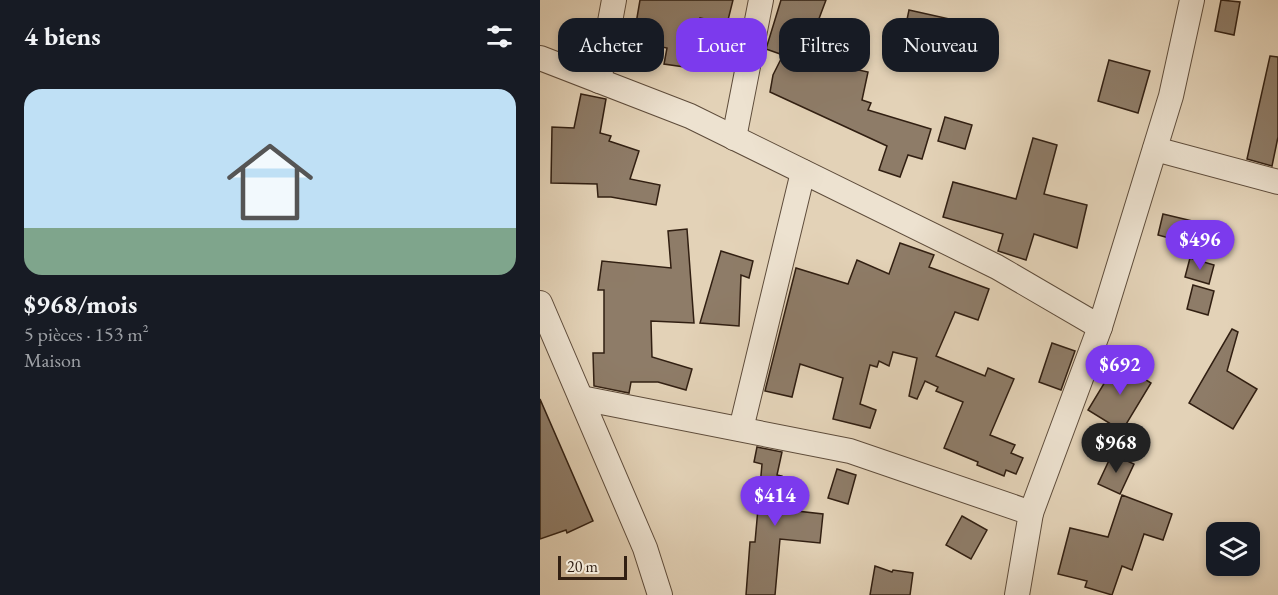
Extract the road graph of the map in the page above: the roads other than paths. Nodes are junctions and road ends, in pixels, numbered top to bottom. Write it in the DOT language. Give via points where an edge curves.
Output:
graph roads {
  1 [pos="614,0"];
  2 [pos="761,0"];
  3 [pos="1192,0"];
  4 [pos="540,58"];
  5 [pos="599,81"];
  6 [pos="734,138"];
  7 [pos="1155,149"];
  8 [pos="803,172"];
  9 [pos="1278,182"];
  10 [pos="540,303"];
  11 [pos="1100,327"];
  12 [pos="581,398"];
  13 [pos="741,429"];
  14 [pos="1031,513"];
  15 [pos="660,595"];
  16 [pos="1017,595"];
  1 -- 5 [label="street"];
  2 -- 6 [label="street"];
  3 -- 7 [label="street"];
  4 -- 5 [label="street"];
  5 -- 6 [label="street" via="690,116"];
  6 -- 8 [label="street"];
  7 -- 9 [label="street"];
  7 -- 11 [label="street"];
  8 -- 11 [label="street" via="997,267"];
  8 -- 13 [label="street"];
  10 -- 12 [label="street"];
  11 -- 14 [label="street"];
  12 -- 13 [label="street"];
  12 -- 15 [label="street" via="645,548"];
  13 -- 14 [label="street" via="850,451"];
  14 -- 16 [label="street"];
}
